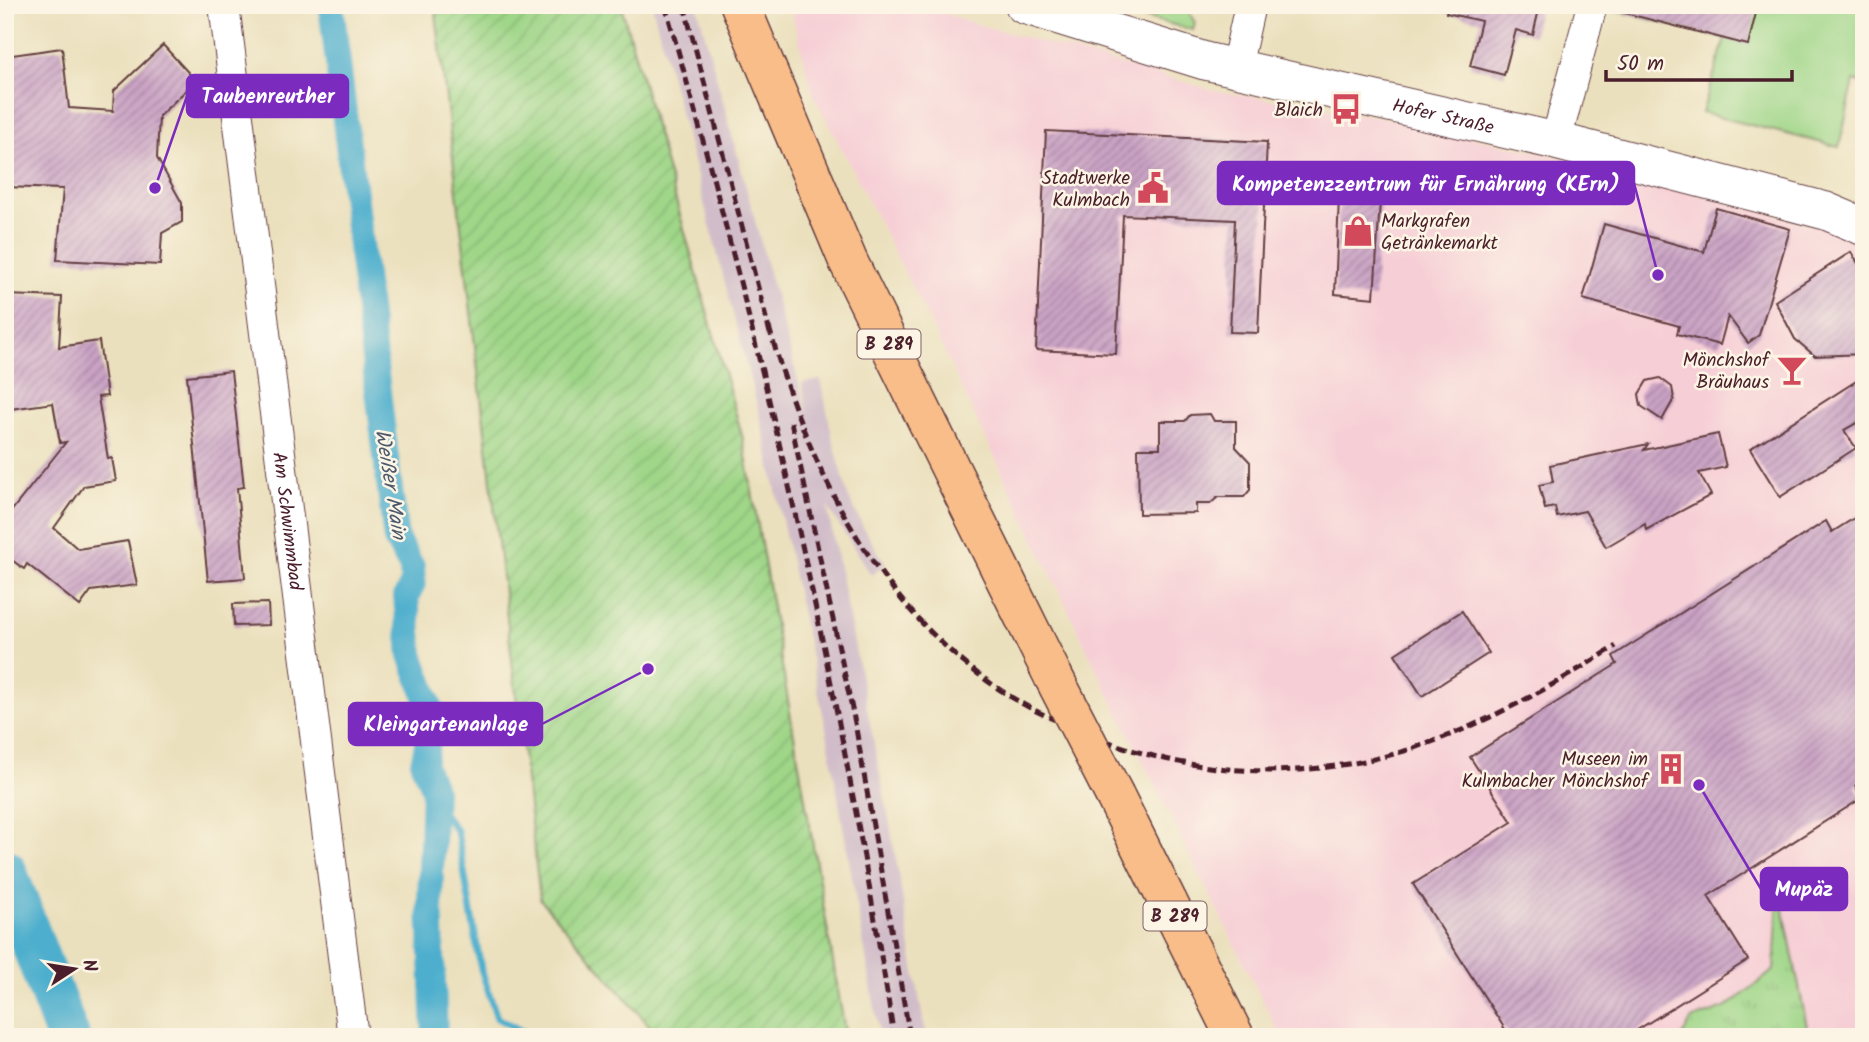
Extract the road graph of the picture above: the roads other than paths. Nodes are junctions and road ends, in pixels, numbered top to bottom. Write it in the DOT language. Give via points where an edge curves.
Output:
graph roads {
  1 [pos="224,5"];
  2 [pos="740,5"];
  3 [pos="1024,5"];
  4 [pos="1592,5"];
  5 [pos="1242,8"];
  6 [pos="1236,68"];
  7 [pos="1556,141"];
  8 [pos="1864,227"];
  9 [pos="353,1037"];
  10 [pos="1235,1037"];
  1 -- 9 [label="street, Am Schwimmbad"];
  2 -- 10 [label="highway, B 289, bridge" via="848,261"];
  3 -- 6 [label="street, Hofer Straße"];
  4 -- 7 [label="street"];
  5 -- 6 [label="street"];
  6 -- 7 [label="street, Hofer Straße"];
  7 -- 8 [label="street, Hofer Straße" via="1826,211"];
}
